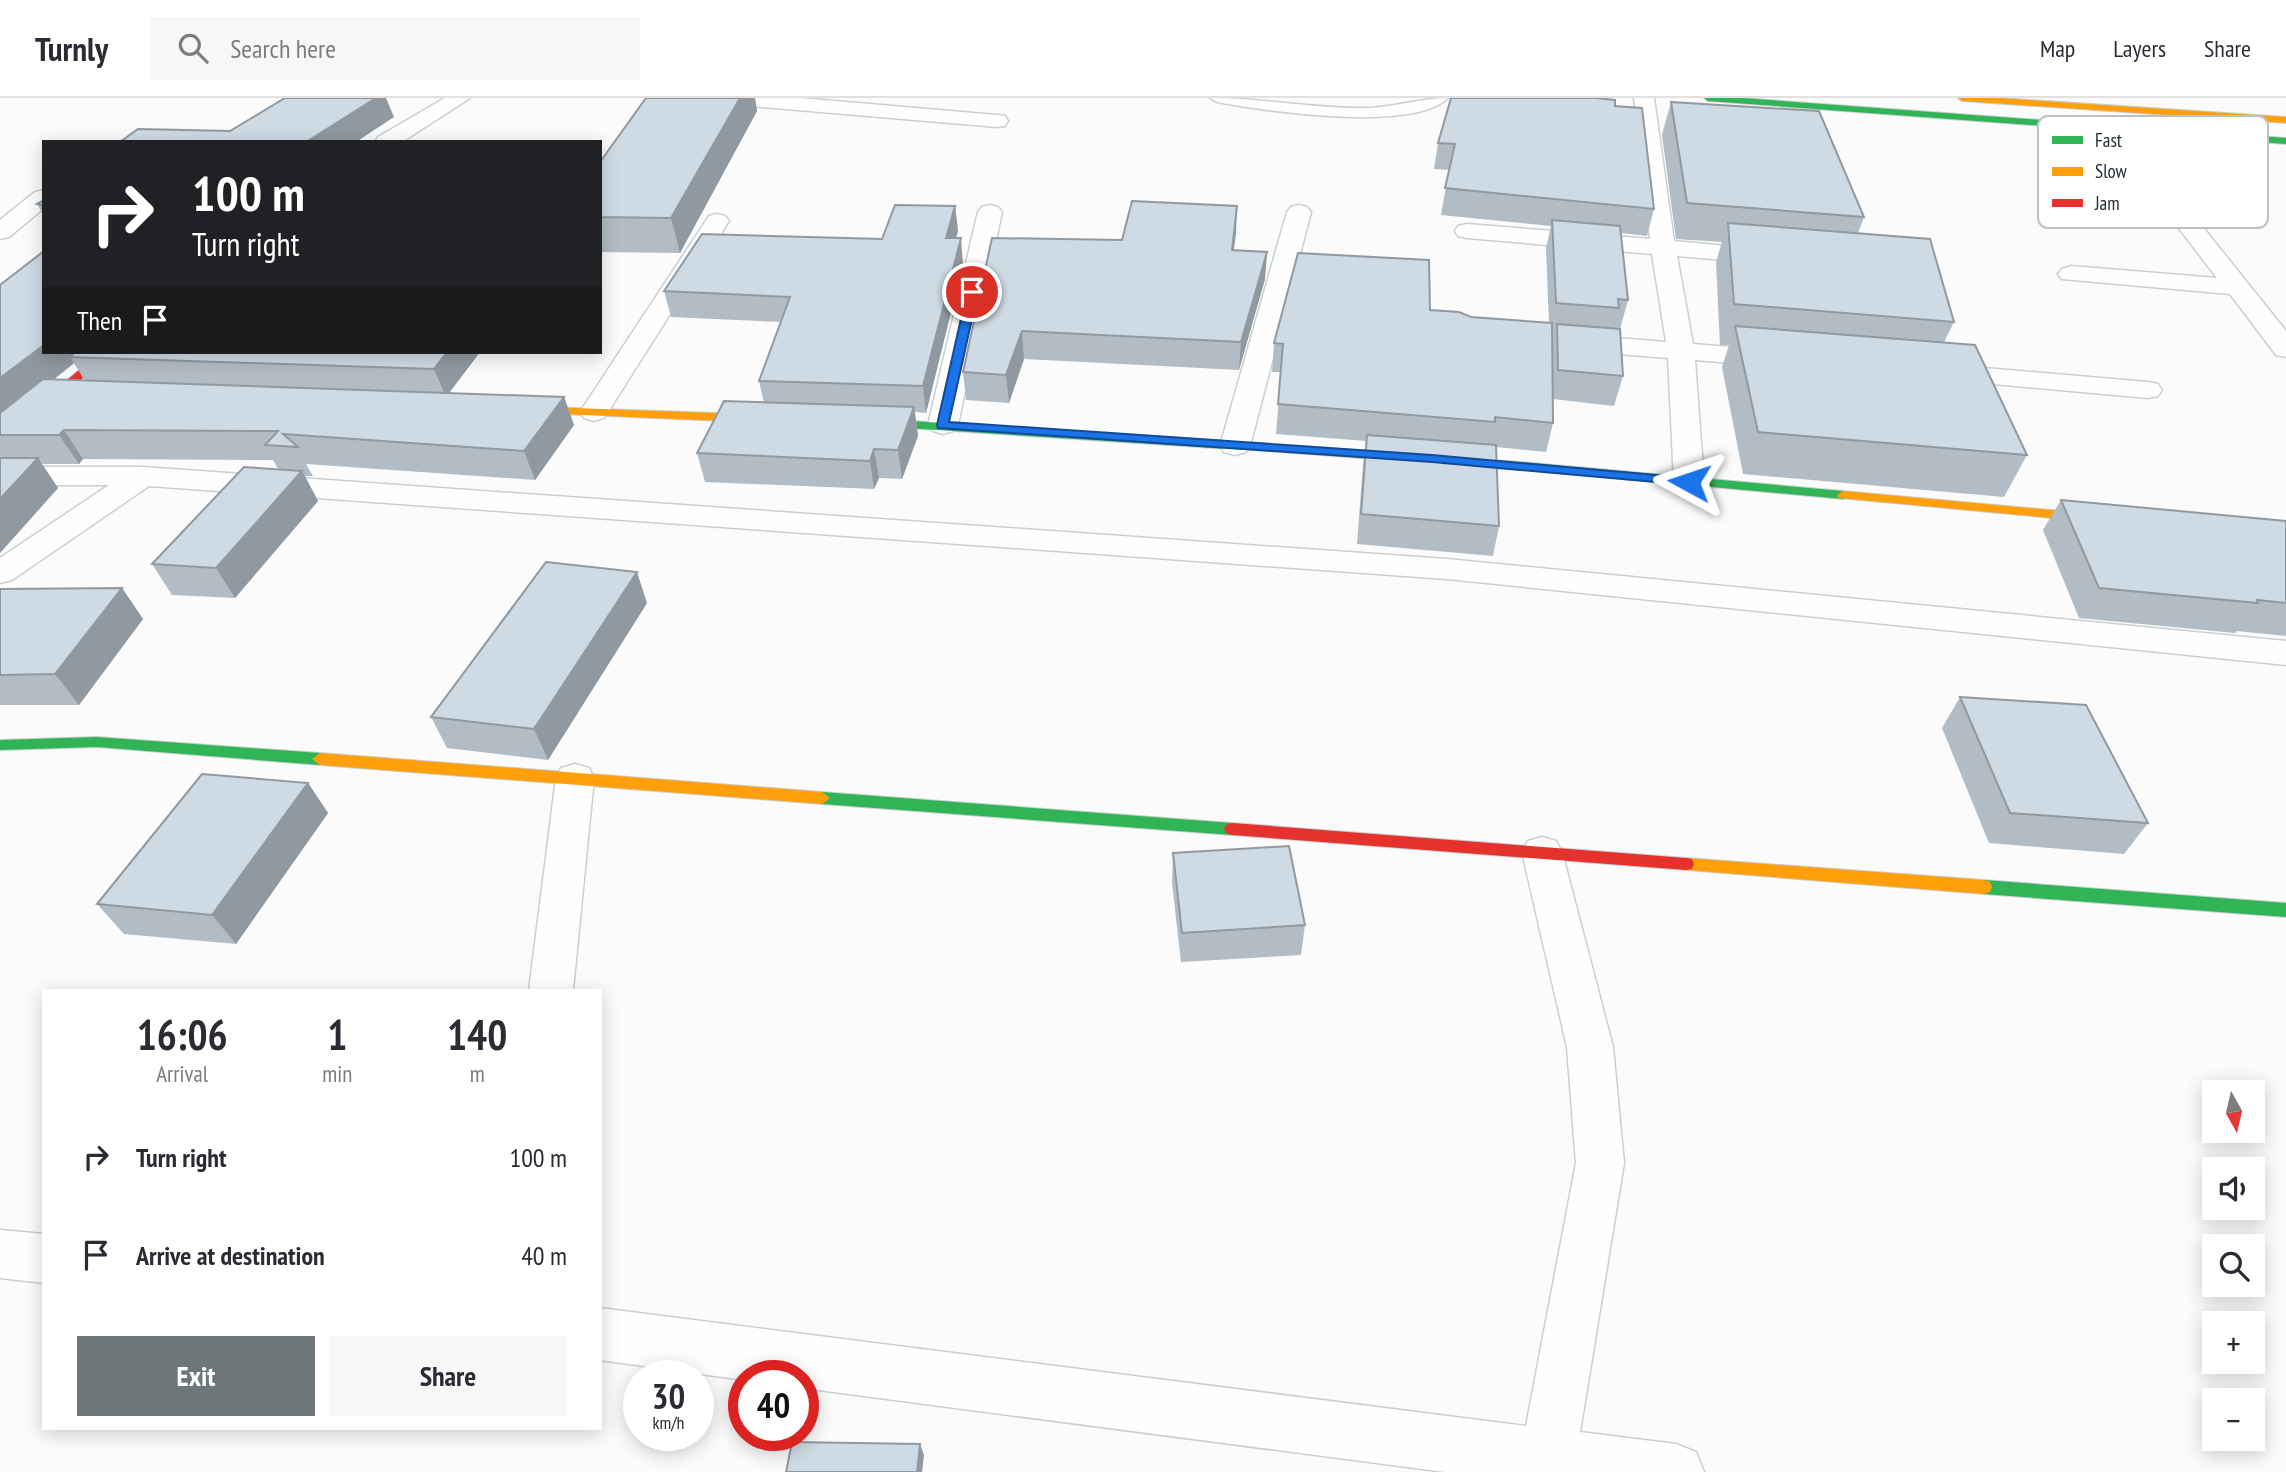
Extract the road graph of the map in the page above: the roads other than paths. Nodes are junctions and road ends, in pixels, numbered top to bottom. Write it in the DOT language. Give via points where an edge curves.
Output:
graph roads {
  1 [pos="460,98"];
  2 [pos="727,98"];
  3 [pos="1217,98"];
  4 [pos="1441,98"];
  5 [pos="1644,98"];
  6 [pos="1708,98"];
  7 [pos="1962,98"];
  8 [pos="2227,116"];
  9 [pos="2268,119"];
  10 [pos="2286,120"];
  11 [pos="998,121"];
  12 [pos="2038,123"];
  13 [pos="389,140"];
  14 [pos="2268,140"];
  15 [pos="2286,141"];
  16 [pos="42,198"];
  17 [pos="42,199"];
  18 [pos="0,208"];
  19 [pos="990,212"];
  20 [pos="1299,212"];
  21 [pos="717,221"];
  22 [pos="2191,228"];
  23 [pos="1467,231"];
  24 [pos="0,232"];
  25 [pos="1663,248"];
  26 [pos="1787,258"];
  27 [pos="2071,274"];
  28 [pos="2237,287"];
  29 [pos="1547,341"];
  30 [pos="2286,349"];
  31 [pos="1681,351"];
  32 [pos="106,354"];
  33 [pos="1804,361"];
  34 [pos="1914,370"];
  35 [pos="2148,390"];
  36 [pos="95,397"];
  37 [pos="497,409"];
  38 [pos="594,412"];
  39 [pos="789,419"];
  40 [pos="845,422"];
  41 [pos="943,425"];
  42 [pos="1235,446"];
  43 [pos="0,476"];
  44 [pos="143,476"];
  45 [pos="1689,482"];
  46 [pos="2120,520"];
  47 [pos="0,573"];
  48 [pos="2286,653"];
  49 [pos="0,745"];
  50 [pos="575,778"];
  51 [pos="1542,852"];
  52 [pos="2286,910"];
  53 [pos="551,989"];
  54 [pos="0,1254"];
  55 [pos="42,1259"];
  56 [pos="602,1334"];
  57 [pos="1548,1457"];
  58 [pos="1676,1472"];
  1 -- 13 [label="street"];
  2 -- 11 [label="street"];
  3 -- 4 [label="lane" via="1399,113 1424,108"];
  5 -- 25 [label="street"];
  6 -- 12 [label="main road"];
  7 -- 8 [label="main road"];
  9 -- 10 [label="main road"];
  14 -- 15 [label="main road"];
  16 -- 18 [label="street"];
  17 -- 24 [label="street"];
  19 -- 41 [label="street"];
  20 -- 42 [label="street"];
  21 -- 38 [label="street"];
  22 -- 28 [label="street"];
  23 -- 25 [label="street"];
  25 -- 26 [label="street"];
  25 -- 31 [label="street"];
  27 -- 28 [label="street"];
  28 -- 30 [label="street"];
  29 -- 31 [label="street"];
  31 -- 33 [label="street"];
  31 -- 45 [label="street"];
  32 -- 36 [label="main road" via="43,405"];
  34 -- 35 [label="street"];
  37 -- 38 [label="main road"];
  38 -- 39 [label="main road"];
  40 -- 41 [label="main road"];
  41 -- 42 [label="main road"];
  42 -- 45 [label="main road" via="1432,458"];
  43 -- 44 [label="street"];
  44 -- 47 [label="street"];
  44 -- 48 [label="street" via="1447,569"];
  45 -- 46 [label="main road"];
  49 -- 50 [label="main road" via="97,742"];
  50 -- 51 [label="main road"];
  50 -- 53 [label="street"];
  51 -- 52 [label="main road"];
  51 -- 57 [label="street" via="1590,1048 1600,1163"];
  54 -- 55 [label="street"];
  56 -- 57 [label="street"];
  57 -- 58 [label="street"];
}
